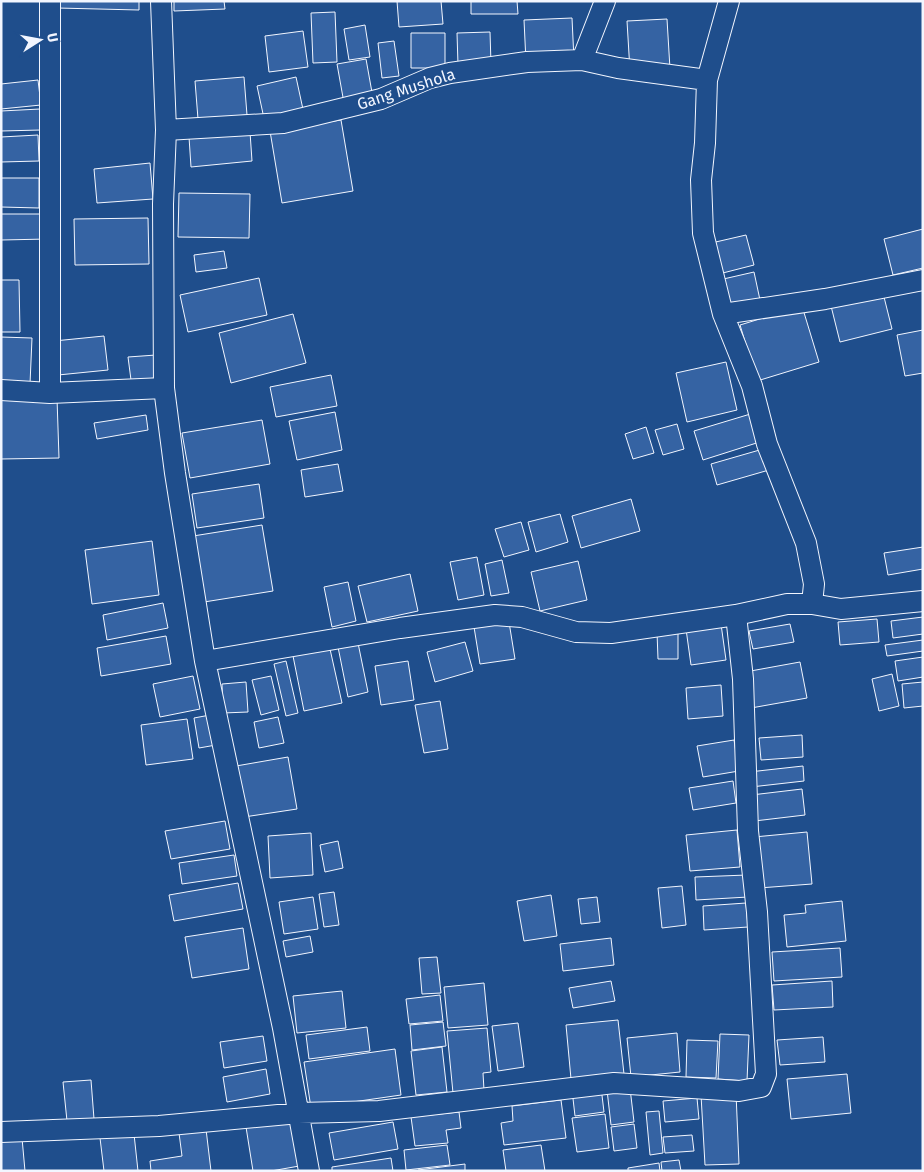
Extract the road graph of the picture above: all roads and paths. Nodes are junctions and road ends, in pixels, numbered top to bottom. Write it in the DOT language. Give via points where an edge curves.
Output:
graph roads {
  1 [pos="50,1"];
  2 [pos="161,1"];
  3 [pos="605,1"];
  4 [pos="729,1"];
  5 [pos="582,60"];
  6 [pos="707,80"];
  7 [pos="166,130"];
  8 [pos="923,280"];
  9 [pos="723,314"];
  10 [pos="164,388"];
  11 [pos="1,390"];
  12 [pos="50,393"];
  13 [pos="923,601"];
  14 [pos="812,604"];
  15 [pos="736,615"];
  16 [pos="206,661"];
  17 [pos="299,1113"];
  18 [pos="1,1132"];
  19 [pos="310,1171"];
  1 -- 12 [label="street"];
  2 -- 7 [label="street"];
  3 -- 5 [label="street"];
  4 -- 6 [label="street"];
  5 -- 6 [label="street, Gang Mushola"];
  5 -- 7 [label="street, Gang Mushola" via="527,62 450,73 381,99 283,123"];
  6 -- 9 [label="street" via="700,209"];
  7 -- 10 [label="street"];
  8 -- 9 [label="street"];
  9 -- 14 [label="street" via="752,386 767,444 806,543 814,584"];
  10 -- 12 [label="street"];
  10 -- 16 [label="street"];
  11 -- 12 [label="street"];
  13 -- 14 [label="street" via="842,609"];
  14 -- 15 [label="street" via="787,604"];
  15 -- 16 [label="street" via="611,633 576,632 522,617 495,615"];
  15 -- 17 [label="street" via="743,679 748,831 757,912 766,1074 761,1087 739,1091 614,1083 379,1110"];
  16 -- 17 [label="street"];
  17 -- 18 [label="street" via="159,1126"];
  17 -- 19 [label="street"];
}
